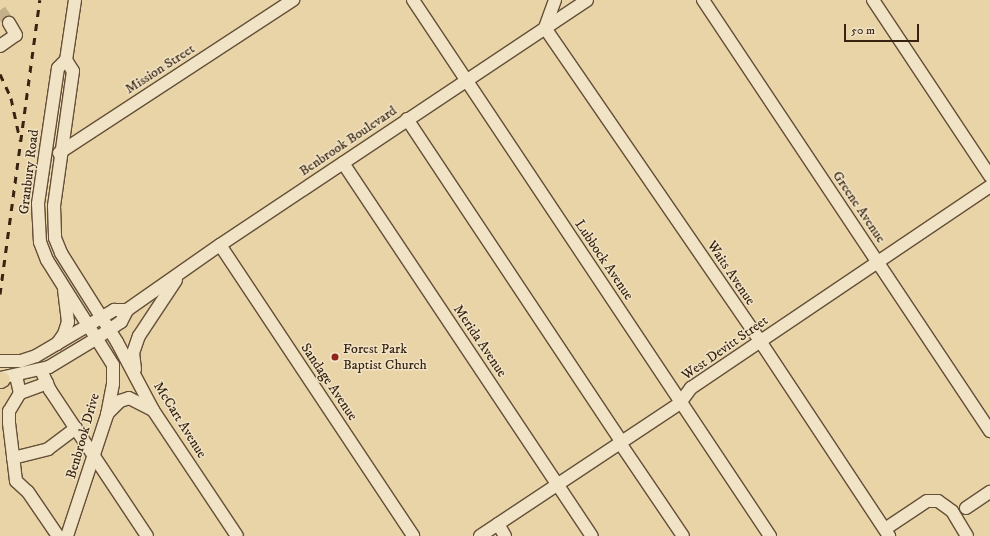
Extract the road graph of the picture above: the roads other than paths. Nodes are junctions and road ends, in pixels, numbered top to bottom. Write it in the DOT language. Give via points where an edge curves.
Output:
graph roads {
  1 [pos="74,0"];
  2 [pos="293,0"];
  3 [pos="413,0"];
  4 [pos="555,0"];
  5 [pos="587,0"];
  6 [pos="704,0"];
  7 [pos="873,0"];
  8 [pos="8,23"];
  9 [pos="545,28"];
  10 [pos="0,46"];
  11 [pos="66,60"];
  12 [pos="466,80"];
  13 [pos="407,119"];
  14 [pos="63,151"];
  15 [pos="44,162"];
  16 [pos="343,163"];
  17 [pos="990,176"];
  18 [pos="990,186"];
  19 [pos="220,245"];
  20 [pos="878,262"];
  21 [pos="182,273"];
  22 [pos="63,284"];
  23 [pos="127,310"];
  24 [pos="102,316"];
  25 [pos="90,325"];
  26 [pos="109,330"];
  27 [pos="760,341"];
  28 [pos="99,342"];
  29 [pos="54,348"];
  30 [pos="0,361"];
  31 [pos="41,370"];
  32 [pos="136,376"];
  33 [pos="4,378"];
  34 [pos="47,383"];
  35 [pos="20,393"];
  36 [pos="680,403"];
  37 [pos="153,410"];
  38 [pos="107,415"];
  39 [pos="76,428"];
  40 [pos="990,431"];
  41 [pos="621,442"];
  42 [pos="94,454"];
  43 [pos="13,458"];
  44 [pos="558,485"];
  45 [pos="990,492"];
  46 [pos="966,508"];
  47 [pos="498,524"];
  48 [pos="887,533"];
  49 [pos="58,536"];
  50 [pos="67,536"];
  51 [pos="147,536"];
  52 [pos="237,536"];
  53 [pos="413,536"];
  54 [pos="480,536"];
  55 [pos="505,536"];
  56 [pos="592,536"];
  57 [pos="682,536"];
  58 [pos="770,536"];
  59 [pos="967,536"];
  1 -- 11 [label="street, Granbury Road"];
  2 -- 14 [label="street, Mission Street"];
  3 -- 12 [label="street, Lubbock Avenue"];
  4 -- 9 [label="street"];
  5 -- 9 [label="street, Benbrook Boulevard"];
  6 -- 20 [label="street, Greene Avenue"];
  7 -- 17 [label="street"];
  8 -- 10 [label="street" via="16,35"];
  9 -- 12 [label="street, Benbrook Boulevard"];
  9 -- 27 [label="street, Waits Avenue"];
  11 -- 14 [label="street, Granbury Road" via="73,71"];
  11 -- 15 [label="street, Granbury Road" via="58,68"];
  12 -- 13 [label="street, Benbrook Boulevard"];
  12 -- 36 [label="street, Lubbock Avenue"];
  13 -- 16 [label="street, Benbrook Boulevard"];
  13 -- 41 [label="street"];
  14 -- 15 [label="street, Mission Street"];
  14 -- 24 [label="street, Granbury Road" via="54,206 55,238 61,253"];
  15 -- 22 [label="street, Granbury Road" via="38,204 40,242"];
  16 -- 19 [label="street, Benbrook Boulevard"];
  16 -- 44 [label="street, Merida Avenue"];
  18 -- 20 [label="street, West Devitt Street"];
  19 -- 21 [label="street, Benbrook Boulevard"];
  19 -- 53 [label="street, Sandage Avenue"];
  20 -- 27 [label="street, West Devitt Street"];
  20 -- 40 [label="street, Greene Avenue"];
  21 -- 23 [label="street, Benbrook Boulevard"];
  21 -- 32 [label="street" via="139,336 133,353"];
  22 -- 25 [label="street, Granbury Road"];
  22 -- 29 [label="street" via="68,322 64,334"];
  23 -- 24 [label="street, Benbrook Boulevard" via="114,310"];
  23 -- 26 [label="street, Benbrook Boulevard" via="121,322"];
  24 -- 25 [label="street, Benbrook Boulevard"];
  24 -- 26 [label="street, McCart Avenue"];
  25 -- 28 [label="street, Granbury Road"];
  25 -- 29 [label="street, Benbrook Boulevard"];
  26 -- 28 [label="street, Benbrook Boulevard"];
  26 -- 32 [label="street, McCart Avenue"];
  27 -- 36 [label="street, West Devitt Street" via="691,388"];
  27 -- 48 [label="street, Waits Avenue"];
  28 -- 31 [label="street, Benbrook Boulevard"];
  28 -- 38 [label="street, Benbrook Drive" via="113,365 113,384"];
  29 -- 30 [label="street, Benbrook Boulevard" via="21,361"];
  31 -- 33 [label="street, Benbrook Boulevard"];
  31 -- 34 [label="street"];
  32 -- 37 [label="street, McCart Avenue"];
  33 -- 35 [label="street"];
  34 -- 35 [label="street"];
  34 -- 39 [label="street"];
  35 -- 43 [label="street" via="9,411"];
  36 -- 41 [label="street, West Devitt Street"];
  36 -- 58 [label="street, Lubbock Avenue"];
  37 -- 38 [label="street" via="129,398 120,401"];
  37 -- 52 [label="street, McCart Avenue"];
  38 -- 42 [label="street, Benbrook Drive"];
  39 -- 42 [label="street"];
  39 -- 43 [label="street" via="48,449"];
  41 -- 44 [label="street, West Devitt Street"];
  41 -- 57 [label="street"];
  42 -- 50 [label="street, Benbrook Drive"];
  42 -- 51 [label="street"];
  43 -- 49 [label="street" via="16,481 28,492"];
  44 -- 47 [label="street, West Devitt Street"];
  44 -- 56 [label="street, Merida Avenue"];
  45 -- 46 [label="street"];
  47 -- 54 [label="street, West Devitt Street"];
  47 -- 55 [label="street"];
  48 -- 59 [label="street" via="927,501 938,501 945,504"];
}
